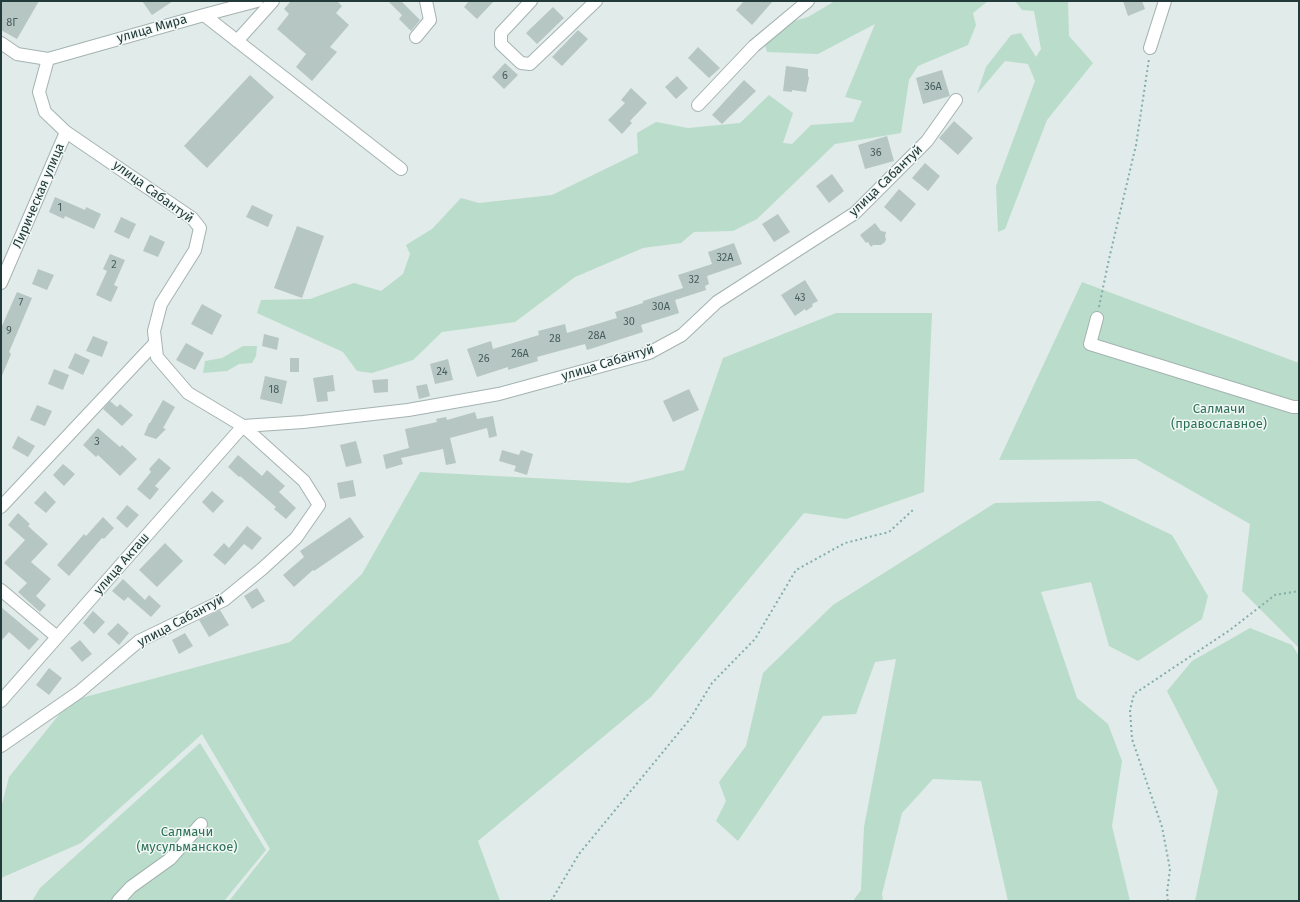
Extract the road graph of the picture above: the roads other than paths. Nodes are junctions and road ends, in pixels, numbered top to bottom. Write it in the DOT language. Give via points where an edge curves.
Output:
graph roads {
  1 [pos="257,1"];
  2 [pos="273,1"];
  3 [pos="426,1"];
  4 [pos="531,1"];
  5 [pos="596,1"];
  6 [pos="808,1"];
  7 [pos="1165,1"];
  8 [pos="204,14"];
  9 [pos="416,37"];
  10 [pos="237,41"];
  11 [pos="1,43"];
  12 [pos="1150,48"];
  13 [pos="48,59"];
  14 [pos="956,100"];
  15 [pos="698,105"];
  16 [pos="66,132"];
  17 [pos="401,169"];
  18 [pos="1,283"];
  19 [pos="1097,318"];
  20 [pos="155,343"];
  21 [pos="1299,407"];
  22 [pos="244,426"];
  23 [pos="1,507"];
  24 [pos="1,590"];
  25 [pos="57,637"];
  26 [pos="1,701"];
  27 [pos="1,746"];
  28 [pos="201,824"];
  29 [pos="118,901"];
  1 -- 8 [label="street, улица Мира"];
  2 -- 10 [label="street"];
  3 -- 9 [label="street" via="430,20"];
  4 -- 5 [label="street" via="502,33 501,44 521,63 530,64"];
  6 -- 15 [label="street" via="754,46"];
  7 -- 12 [label="street"];
  8 -- 10 [label="street"];
  8 -- 13 [label="street, улица Мира"];
  10 -- 17 [label="street"];
  11 -- 13 [label="street" via="17,54"];
  13 -- 16 [label="street, улица Сабантуй" via="40,92 45,112"];
  14 -- 22 [label="street, улица Сабантуй" via="927,141 855,213 718,302 682,335 649,353 499,394 408,410"];
  16 -- 18 [label="street, Лирическая улица"];
  16 -- 20 [label="street, улица Сабантуй" via="192,218 200,228 195,250 162,304 154,331"];
  19 -- 21 [label="street" via="1090,344"];
  20 -- 22 [label="street, улица Сабантуй" via="157,357 188,394"];
  20 -- 23 [label="street"];
  22 -- 25 [label="street, улица Акташ"];
  22 -- 27 [label="street, улица Сабантуй" via="304,481 319,505 296,538 224,600 139,641 79,692"];
  24 -- 25 [label="street"];
  25 -- 26 [label="street, улица Акташ"];
  28 -- 29 [label="street" via="170,859 131,887"];
}
